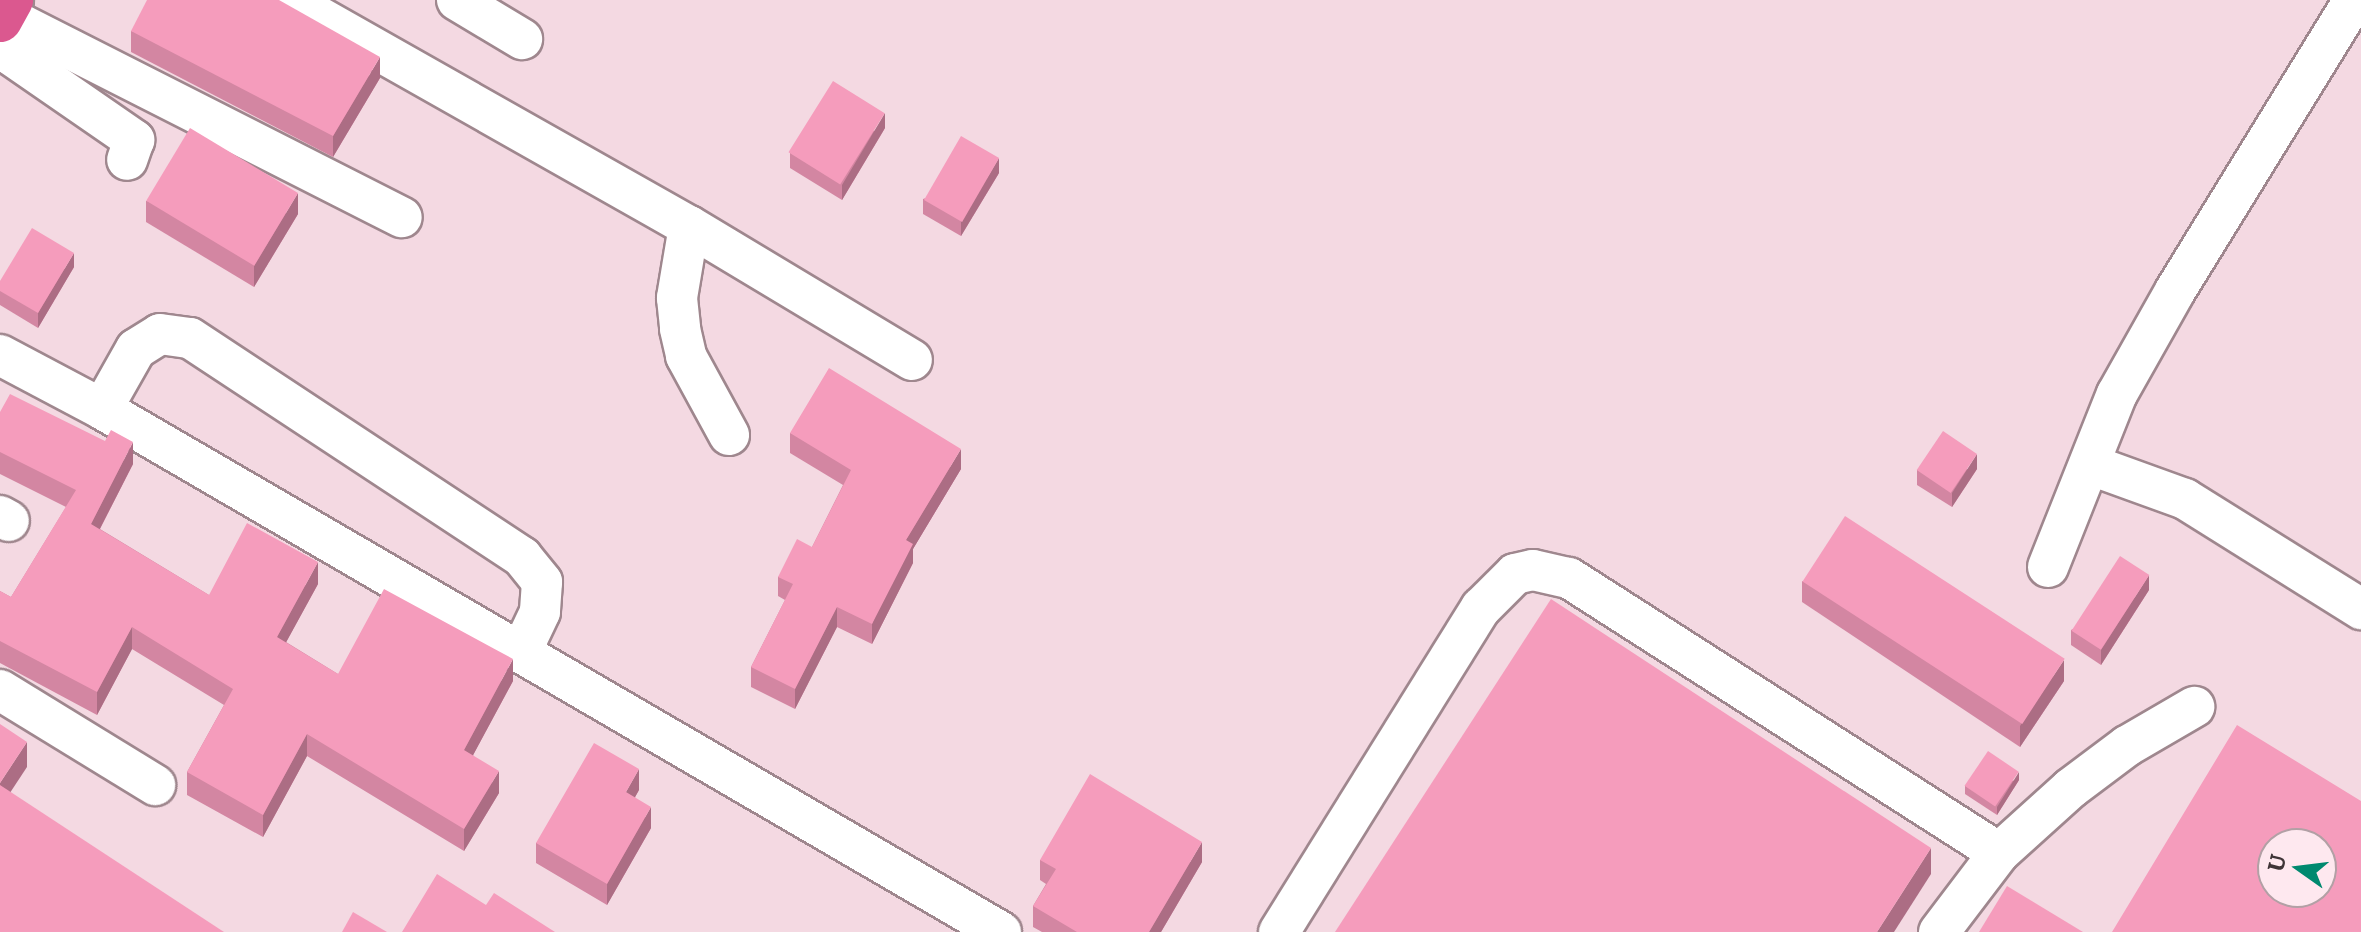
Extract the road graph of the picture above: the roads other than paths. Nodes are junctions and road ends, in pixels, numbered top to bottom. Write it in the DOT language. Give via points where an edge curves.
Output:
graph roads {
  1 [pos="289,0"];
  2 [pos="457,0"];
  3 [pos="2354,0"];
  4 [pos="9,15"];
  5 [pos="522,39"];
  6 [pos="127,160"];
  7 [pos="402,217"];
  8 [pos="689,226"];
  9 [pos="0,355"];
  10 [pos="912,360"];
  11 [pos="102,409"];
  12 [pos="729,435"];
  13 [pos="2091,465"];
  14 [pos="2048,567"];
  15 [pos="2361,609"];
  16 [pos="521,652"];
  17 [pos="0,690"];
  18 [pos="2194,707"];
  19 [pos="155,785"];
  20 [pos="1999,853"];
  21 [pos="1001,932"];
  22 [pos="1279,932"];
  23 [pos="1939,932"];
  1 -- 8 [label="street"];
  2 -- 5 [label="street"];
  3 -- 13 [label="street" via="2175,291 2117,394"];
  4 -- 6 [label="street" via="11,55 134,140"];
  4 -- 7 [label="street"];
  8 -- 10 [label="street"];
  8 -- 12 [label="street" via="677,298 680,329 686,356"];
  9 -- 11 [label="street"];
  11 -- 16 [label="street"];
  11 -- 16 [label="street" via="136,349 160,334 190,338 522,557 542,582 540,612"];
  13 -- 14 [label="street"];
  13 -- 15 [label="street" via="2185,499"];
  16 -- 21 [label="street"];
  17 -- 19 [label="street"];
  18 -- 20 [label="street" via="2115,754"];
  20 -- 22 [label="street" via="1569,578 1533,570 1515,574 1481,608"];
  20 -- 23 [label="street"];
}
